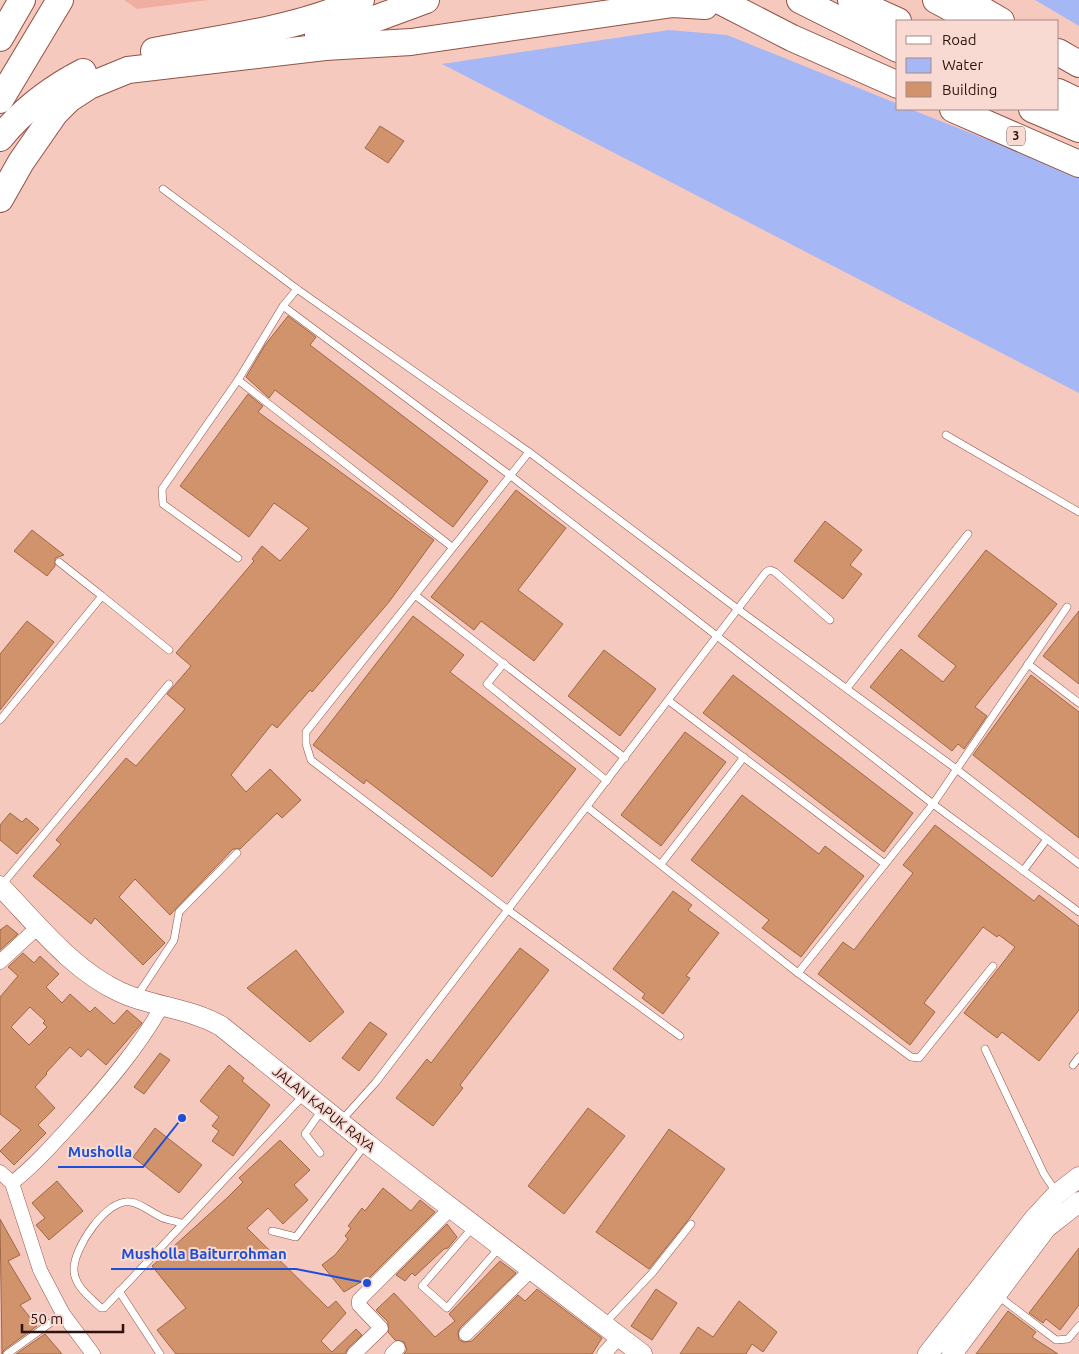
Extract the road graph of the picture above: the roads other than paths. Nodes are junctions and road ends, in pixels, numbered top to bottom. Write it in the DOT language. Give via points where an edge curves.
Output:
graph roads {
  1 [pos="22,0"];
  2 [pos="60,0"];
  3 [pos="361,0"];
  4 [pos="426,0"];
  5 [pos="800,0"];
  6 [pos="851,0"];
  7 [pos="936,0"];
  8 [pos="965,0"];
  9 [pos="691,2"];
  10 [pos="896,20"];
  11 [pos="973,20"];
  12 [pos="999,20"];
  13 [pos="0,38"];
  14 [pos="896,48"];
  15 [pos="1059,53"];
  16 [pos="113,59"];
  17 [pos="1059,62"];
  18 [pos="1079,64"];
  19 [pos="1079,71"];
  20 [pos="896,83"];
  21 [pos="1059,92"];
  22 [pos="0,100"];
  23 [pos="1079,102"];
  24 [pos="955,110"];
  25 [pos="1034,110"];
  26 [pos="1079,129"];
  27 [pos="0,138"];
  28 [pos="1079,164"];
  29 [pos="162,188"];
  30 [pos="0,199"];
  31 [pos="297,289"];
  32 [pos="283,306"];
  33 [pos="238,380"];
  34 [pos="946,435"];
  35 [pos="529,452"];
  36 [pos="511,476"];
  37 [pos="1079,512"];
  38 [pos="968,534"];
  39 [pos="452,547"];
  40 [pos="238,558"];
  41 [pos="60,562"];
  42 [pos="414,595"];
  43 [pos="102,596"];
  44 [pos="1067,607"];
  45 [pos="739,610"];
  46 [pos="830,620"];
  47 [pos="718,636"];
  48 [pos="169,650"];
  49 [pos="504,663"];
  50 [pos="1028,664"];
  51 [pos="169,684"];
  52 [pos="848,688"];
  53 [pos="669,701"];
  54 [pos="1079,703"];
  55 [pos="0,720"];
  56 [pos="744,757"];
  57 [pos="625,758"];
  58 [pos="956,768"];
  59 [pos="607,781"];
  60 [pos="933,804"];
  61 [pos="587,807"];
  62 [pos="1047,839"];
  63 [pos="238,853"];
  64 [pos="661,864"];
  65 [pos="886,864"];
  66 [pos="1079,864"];
  67 [pos="1023,871"];
  68 [pos="0,886"];
  69 [pos="508,910"];
  70 [pos="1079,912"];
  71 [pos="39,926"];
  72 [pos="0,962"];
  73 [pos="993,966"];
  74 [pos="798,973"];
  75 [pos="136,998"];
  76 [pos="162,1006"];
  77 [pos="680,1036"];
  78 [pos="985,1049"];
  79 [pos="1079,1057"];
  80 [pos="1073,1065"];
  81 [pos="305,1094"];
  82 [pos="323,1109"];
  83 [pos="340,1123"];
  84 [pos="366,1144"];
  85 [pos="320,1153"];
  86 [pos="0,1172"];
  87 [pos="1079,1177"];
  88 [pos="12,1184"];
  89 [pos="1057,1194"];
  90 [pos="1079,1202"];
  91 [pos="450,1209"];
  92 [pos="181,1223"];
  93 [pos="691,1224"];
  94 [pos="474,1226"];
  95 [pos="272,1231"];
  96 [pos="501,1246"];
  97 [pos="532,1269"];
  98 [pos="990,1290"];
  99 [pos="119,1291"];
  100 [pos="63,1314"];
  101 [pos="603,1325"];
  102 [pos="1079,1326"];
  103 [pos="466,1334"];
  104 [pos="619,1337"];
  105 [pos="7,1354"];
  106 [pos="93,1354"];
  107 [pos="160,1354"];
  108 [pos="354,1354"];
  109 [pos="604,1354"];
  110 [pos="642,1354"];
  111 [pos="928,1354"];
  112 [pos="952,1354"];
  1 -- 13 [label="highway"];
  2 -- 22 [label="highway"];
  3 -- 16 [label="highway" via="290,25"];
  4 -- 16 [label="highway" via="311,37 224,52"];
  5 -- 14 [label="highway"];
  6 -- 10 [label="highway"];
  7 -- 11 [label="highway"];
  8 -- 12 [label="highway"];
  9 -- 20 [label="highway" via="792,38"];
  9 -- 30 [label="highway" via="411,42 325,47 128,70 89,86 55,113"];
  15 -- 18 [label="highway"];
  16 -- 27 [label="highway" via="60,85 21,116"];
  17 -- 19 [label="highway"];
  21 -- 23 [label="highway"];
  24 -- 28 [label="highway, 3"];
  25 -- 26 [label="highway, 3"];
  29 -- 31 [label="lane"];
  31 -- 32 [label="lane"];
  31 -- 35 [label="lane"];
  32 -- 33 [label="lane"];
  32 -- 36 [label="lane"];
  33 -- 39 [label="lane"];
  33 -- 40 [label="lane" via="162,489 161,496 164,504"];
  34 -- 37 [label="lane"];
  35 -- 36 [label="lane"];
  35 -- 45 [label="lane"];
  36 -- 39 [label="lane"];
  36 -- 47 [label="lane"];
  38 -- 52 [label="lane"];
  39 -- 42 [label="lane"];
  41 -- 43 [label="lane"];
  42 -- 49 [label="lane"];
  42 -- 69 [label="lane" via="306,732 306,744 312,760"];
  43 -- 48 [label="lane"];
  43 -- 55 [label="lane"];
  44 -- 50 [label="lane"];
  45 -- 46 [label="lane" via="770,570"];
  45 -- 47 [label="lane"];
  45 -- 52 [label="lane"];
  47 -- 53 [label="lane"];
  47 -- 60 [label="lane"];
  49 -- 57 [label="lane"];
  49 -- 59 [label="lane" via="488,684"];
  50 -- 54 [label="lane"];
  50 -- 58 [label="lane"];
  51 -- 68 [label="lane"];
  52 -- 58 [label="lane"];
  53 -- 56 [label="lane"];
  53 -- 57 [label="lane"];
  56 -- 64 [label="lane"];
  56 -- 65 [label="lane"];
  57 -- 59 [label="lane"];
  58 -- 60 [label="lane"];
  58 -- 62 [label="lane"];
  59 -- 61 [label="lane"];
  60 -- 65 [label="lane"];
  60 -- 67 [label="lane"];
  61 -- 64 [label="lane"];
  61 -- 69 [label="lane"];
  62 -- 66 [label="lane"];
  62 -- 67 [label="lane"];
  63 -- 75 [label="lane" via="179,912 174,940"];
  64 -- 74 [label="lane"];
  65 -- 74 [label="lane"];
  67 -- 70 [label="lane"];
  68 -- 71 [label="main road, JALAN KAPUK RAYA"];
  69 -- 77 [label="lane"];
  69 -- 83 [label="lane" via="376,1082"];
  71 -- 72 [label="street"];
  71 -- 75 [label="main road, JALAN KAPUK RAYA" via="98,981"];
  73 -- 74 [label="lane" via="919,1058"];
  75 -- 76 [label="main road, JALAN KAPUK RAYA"];
  76 -- 81 [label="main road, JALAN KAPUK RAYA" via="194,1014 221,1026"];
  76 -- 88 [label="street" via="116,1073 34,1166"];
  78 -- 89 [label="lane" via="1044,1174"];
  79 -- 80 [label="lane"];
  81 -- 82 [label="main road, JALAN KAPUK RAYA"];
  81 -- 92 [label="lane"];
  82 -- 83 [label="main road, JALAN KAPUK RAYA"];
  82 -- 85 [label="lane" via="304,1134"];
  83 -- 84 [label="main road, JALAN KAPUK RAYA"];
  84 -- 91 [label="main road, JALAN KAPUK RAYA"];
  84 -- 95 [label="lane" via="296,1237"];
  86 -- 88 [label="street"];
  87 -- 89 [label="main road"];
  88 -- 100 [label="street" via="40,1270"];
  89 -- 98 [label="main road" via="1034,1218"];
  90 -- 98 [label="main road" via="1046,1228"];
  91 -- 94 [label="main road, JALAN KAPUK RAYA"];
  91 -- 108 [label="street" via="359,1300 359,1305 381,1328"];
  92 -- 99 [label="lane"];
  92 -- 99 [label="lane" via="131,1202 120,1203 96,1222 79,1250 73,1270 77,1283 101,1308"];
  93 -- 101 [label="lane" via="653,1272"];
  94 -- 96 [label="main road, JALAN KAPUK RAYA"];
  94 -- 96 [label="lane" via="422,1286 447,1308"];
  96 -- 97 [label="main road, JALAN KAPUK RAYA"];
  97 -- 101 [label="main road, JALAN KAPUK RAYA"];
  97 -- 103 [label="street"];
  98 -- 102 [label="lane" via="1056,1340 1068,1340"];
  98 -- 111 [label="main road"];
  98 -- 112 [label="main road"];
  99 -- 107 [label="lane"];
  100 -- 105 [label="lane"];
  100 -- 106 [label="street"];
  101 -- 104 [label="main road, JALAN KAPUK RAYA"];
  104 -- 109 [label="street"];
  104 -- 110 [label="main road, JALAN KAPUK RAYA"];
}
